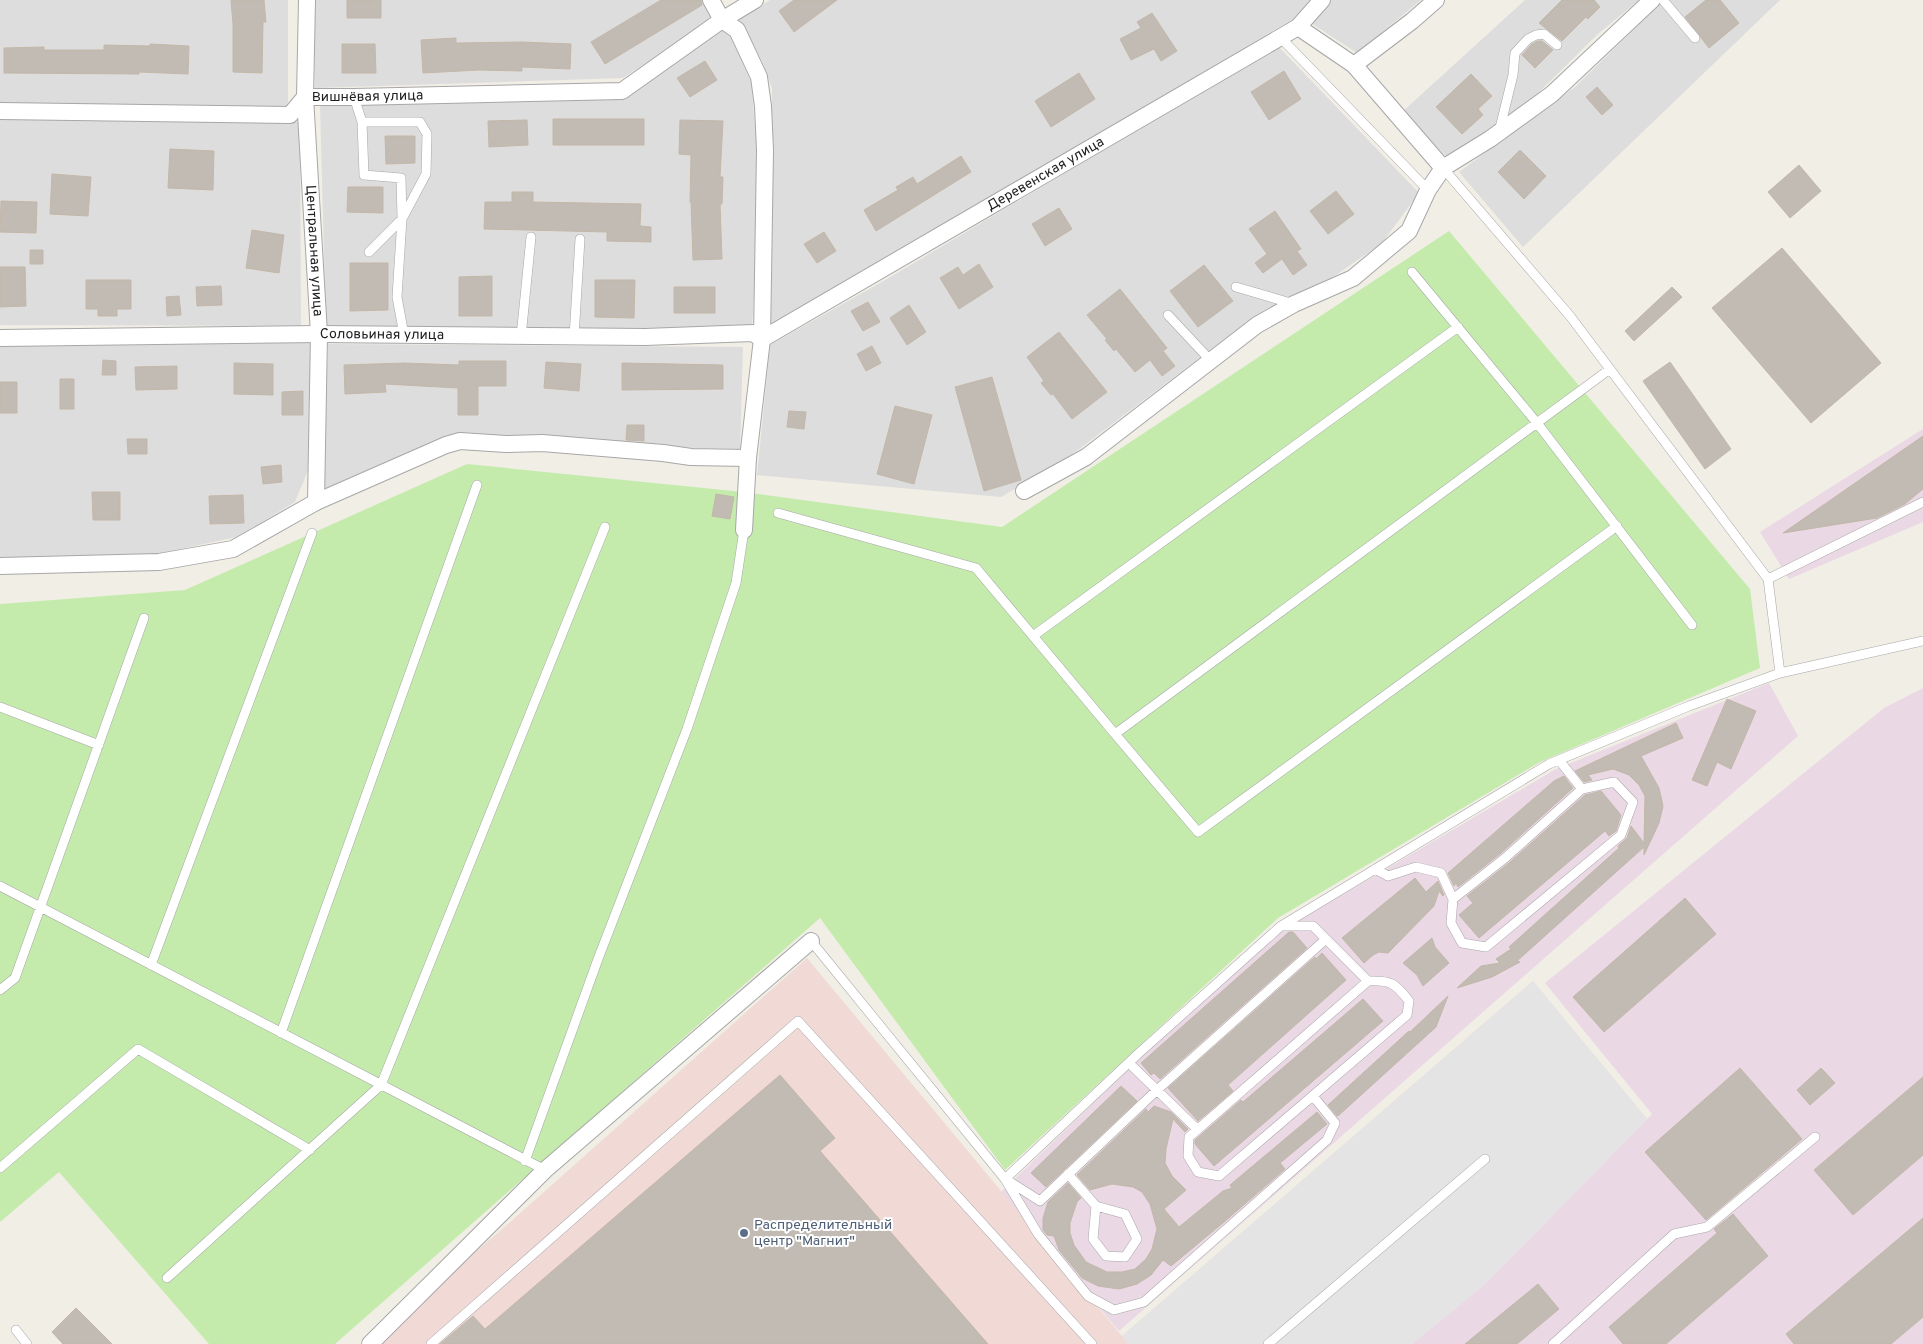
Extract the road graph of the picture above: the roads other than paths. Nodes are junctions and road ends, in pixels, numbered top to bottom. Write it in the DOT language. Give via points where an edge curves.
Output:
graph roads {
  1 [pos="307,0"];
  2 [pos="710,0"];
  3 [pos="755,0"];
  4 [pos="1322,0"];
  5 [pos="1436,0"];
  6 [pos="1652,0"];
  7 [pos="1663,0"];
  8 [pos="722,20"];
  9 [pos="1298,27"];
  10 [pos="1280,37"];
  11 [pos="1695,38"];
  12 [pos="1558,45"];
  13 [pos="1354,65"];
  14 [pos="305,96"];
  15 [pos="354,97"];
  16 [pos="0,111"];
  17 [pos="362,122"];
  18 [pos="1499,132"];
  19 [pos="1443,168"];
  20 [pos="1428,190"];
  21 [pos="402,219"];
  22 [pos="532,238"];
  23 [pos="580,239"];
  24 [pos="369,252"];
  25 [pos="1412,272"];
  26 [pos="1236,287"];
  27 [pos="1294,304"];
  28 [pos="1168,314"];
  29 [pos="1458,327"];
  30 [pos="319,334"];
  31 [pos="404,335"];
  32 [pos="521,337"];
  33 [pos="574,337"];
  34 [pos="0,338"];
  35 [pos="762,339"];
  36 [pos="1211,361"];
  37 [pos="1610,369"];
  38 [pos="1537,423"];
  39 [pos="748,458"];
  40 [pos="478,485"];
  41 [pos="1024,491"];
  42 [pos="316,502"];
  43 [pos="1923,502"];
  44 [pos="778,513"];
  45 [pos="1617,526"];
  46 [pos="604,527"];
  47 [pos="744,530"];
  48 [pos="312,533"];
  49 [pos="0,566"];
  50 [pos="1768,579"];
  51 [pos="144,618"];
  52 [pos="1692,625"];
  53 [pos="1033,636"];
  54 [pos="1923,640"];
  55 [pos="1780,673"];
  56 [pos="0,707"];
  57 [pos="1115,734"];
  58 [pos="99,745"];
  59 [pos="1560,760"];
  60 [pos="1582,789"];
  61 [pos="1375,869"];
  62 [pos="0,886"];
  63 [pos="1453,899"];
  64 [pos="41,908"];
  65 [pos="1281,926"];
  66 [pos="1326,939"];
  67 [pos="811,941"];
  68 [pos="151,965"];
  69 [pos="1368,981"];
  70 [pos="0,990"];
  71 [pos="281,1033"];
  72 [pos="1129,1063"];
  73 [pos="381,1086"];
  74 [pos="1157,1090"];
  75 [pos="1314,1096"];
  76 [pos="1197,1129"];
  77 [pos="1815,1137"];
  78 [pos="310,1150"];
  79 [pos="1485,1159"];
  80 [pos="524,1160"];
  81 [pos="0,1168"];
  82 [pos="545,1170"];
  83 [pos="1068,1174"];
  84 [pos="1005,1179"];
  85 [pos="1096,1206"];
  86 [pos="167,1278"];
  87 [pos="16,1330"];
  88 [pos="27,1344"];
  89 [pos="370,1344"];
  90 [pos="431,1344"];
  91 [pos="1092,1344"];
  92 [pos="1268,1344"];
  93 [pos="1553,1344"];
  1 -- 14 [label="street, Центральная улица"];
  2 -- 8 [label="street"];
  3 -- 8 [label="street"];
  4 -- 9 [label="street, Деревенская улица"];
  5 -- 13 [label="street"];
  6 -- 18 [label="street" via="1552,94"];
  7 -- 11 [label="lane"];
  8 -- 15 [label="street, Вишнёвая улица" via="622,91"];
  8 -- 35 [label="street" via="737,30 759,76 764,106"];
  9 -- 10 [label="street, Деревенская улица"];
  9 -- 13 [label="street"];
  10 -- 20 [label="lane"];
  10 -- 35 [label="street, Деревенская улица"];
  12 -- 18 [label="lane" via="1544,34 1536,35 1515,53"];
  13 -- 19 [label="street"];
  14 -- 15 [label="street, Вишнёвая улица"];
  14 -- 16 [label="street, Вишнёвая улица" via="290,115"];
  14 -- 30 [label="street, Центральная улица"];
  15 -- 17 [label="lane"];
  17 -- 21 [label="lane" via="364,176 401,178"];
  17 -- 21 [label="lane" via="420,122 427,134 426,174"];
  18 -- 19 [label="street"];
  19 -- 20 [label="street"];
  19 -- 37 [label="lane" via="1570,316"];
  20 -- 27 [label="street" via="1408,231 1353,278"];
  21 -- 24 [label="lane"];
  21 -- 31 [label="lane" via="397,297"];
  22 -- 32 [label="lane"];
  23 -- 33 [label="lane"];
  25 -- 29 [label="lane"];
  26 -- 27 [label="lane"];
  27 -- 36 [label="street" via="1257,325"];
  28 -- 36 [label="lane"];
  29 -- 38 [label="lane"];
  29 -- 53 [label="lane"];
  30 -- 31 [label="street, Соловьиная улица"];
  30 -- 34 [label="street, Соловьиная улица"];
  30 -- 42 [label="street, Центральная улица"];
  31 -- 32 [label="street, Соловьиная улица"];
  32 -- 33 [label="street, Соловьиная улица"];
  33 -- 35 [label="street, Соловьиная улица" via="753,333"];
  35 -- 39 [label="street"];
  36 -- 41 [label="street" via="1086,457"];
  37 -- 38 [label="lane"];
  37 -- 50 [label="lane"];
  38 -- 45 [label="lane"];
  38 -- 57 [label="lane"];
  39 -- 42 [label="street" via="692,457 542,443 460,441"];
  39 -- 47 [label="street"];
  40 -- 71 [label="lane"];
  42 -- 49 [label="street" via="233,549 158,562"];
  43 -- 50 [label="lane"];
  44 -- 53 [label="lane" via="976,568"];
  45 -- 52 [label="lane"];
  45 -- 57 [label="lane" via="1198,832"];
  46 -- 73 [label="lane"];
  47 -- 80 [label="lane" via="736,583 687,729"];
  48 -- 68 [label="lane"];
  50 -- 55 [label="lane"];
  51 -- 58 [label="lane"];
  53 -- 57 [label="lane"];
  54 -- 55 [label="lane"];
  55 -- 59 [label="lane" via="1689,706"];
  56 -- 58 [label="lane"];
  58 -- 64 [label="lane"];
  59 -- 60 [label="lane"];
  59 -- 61 [label="lane"];
  60 -- 63 [label="lane" via="1505,858"];
  60 -- 63 [label="lane" via="1614,782 1633,802 1621,835 1486,947 1462,943 1451,923"];
  61 -- 63 [label="lane" via="1388,876 1416,867 1440,873"];
  61 -- 65 [label="lane"];
  62 -- 64 [label="lane"];
  64 -- 68 [label="lane"];
  64 -- 70 [label="lane" via="15,978"];
  65 -- 66 [label="lane" via="1313,926"];
  65 -- 72 [label="lane"];
  66 -- 69 [label="lane"];
  66 -- 74 [label="lane"];
  67 -- 82 [label="street"];
  67 -- 84 [label="lane"];
  68 -- 71 [label="lane"];
  69 -- 75 [label="lane" via="1385,980 1398,988 1409,1000 1407,1015"];
  69 -- 76 [label="lane"];
  71 -- 73 [label="lane"];
  72 -- 74 [label="lane"];
  72 -- 84 [label="lane"];
  73 -- 78 [label="lane"];
  73 -- 80 [label="lane"];
  74 -- 76 [label="lane"];
  74 -- 83 [label="lane"];
  75 -- 76 [label="lane" via="1219,1176 1198,1172 1188,1156 1189,1137"];
  75 -- 84 [label="lane" via="1335,1123 1327,1140 1144,1302 1114,1310 1088,1296 1038,1234"];
  77 -- 93 [label="lane" via="1706,1227 1674,1234"];
  78 -- 81 [label="lane" via="138,1049"];
  78 -- 86 [label="lane"];
  79 -- 92 [label="lane"];
  80 -- 82 [label="lane"];
  82 -- 89 [label="street"];
  83 -- 84 [label="lane" via="1040,1201"];
  83 -- 85 [label="lane"];
  85 -- 85 [label="lane" via="1125,1214 1137,1239 1125,1258 1106,1256 1093,1239"];
  87 -- 88 [label="lane"];
  90 -- 91 [label="lane" via="798,1021"];
}
